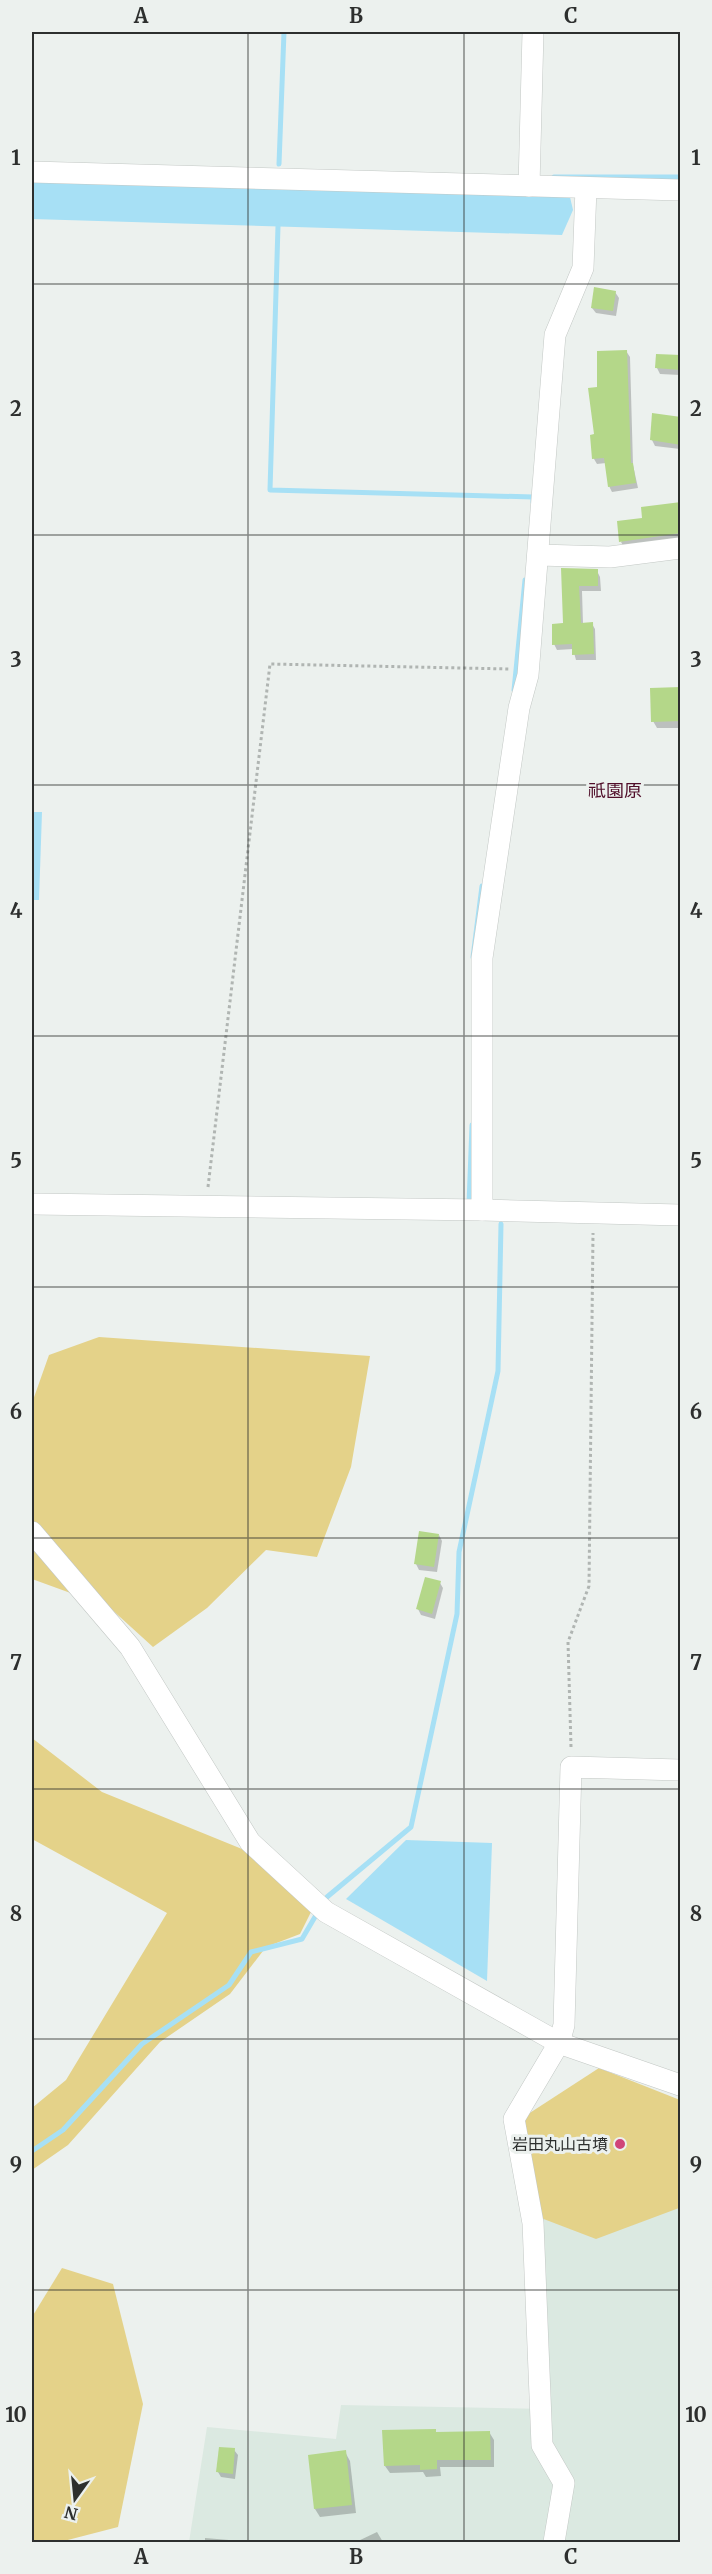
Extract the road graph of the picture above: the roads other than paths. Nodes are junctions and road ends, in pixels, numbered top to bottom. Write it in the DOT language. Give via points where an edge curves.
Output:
graph roads {
  1 [pos="533,32"];
  2 [pos="32,172"];
  3 [pos="556,187"];
  4 [pos="681,190"];
  5 [pos="681,548"];
  6 [pos="538,555"];
  7 [pos="32,1204"];
  8 [pos="482,1210"];
  9 [pos="681,1215"];
  10 [pos="32,1532"];
  11 [pos="681,1770"];
  12 [pos="559,2043"];
  13 [pos="681,2085"];
  14 [pos="554,2542"];
  1 -- 3 [label="street"];
  2 -- 3 [label="street"];
  3 -- 4 [label="street"];
  3 -- 6 [label="street" via="583,268 555,335"];
  5 -- 6 [label="street" via="610,557"];
  6 -- 8 [label="street" via="528,675 519,708 482,958"];
  7 -- 8 [label="street"];
  8 -- 9 [label="street"];
  10 -- 12 [label="street" via="130,1647 250,1842 320,1906"];
  11 -- 12 [label="street" via="571,1767 564,2025"];
  12 -- 13 [label="street"];
  12 -- 14 [label="street" via="514,2119 533,2223 542,2445 564,2483"];
}
